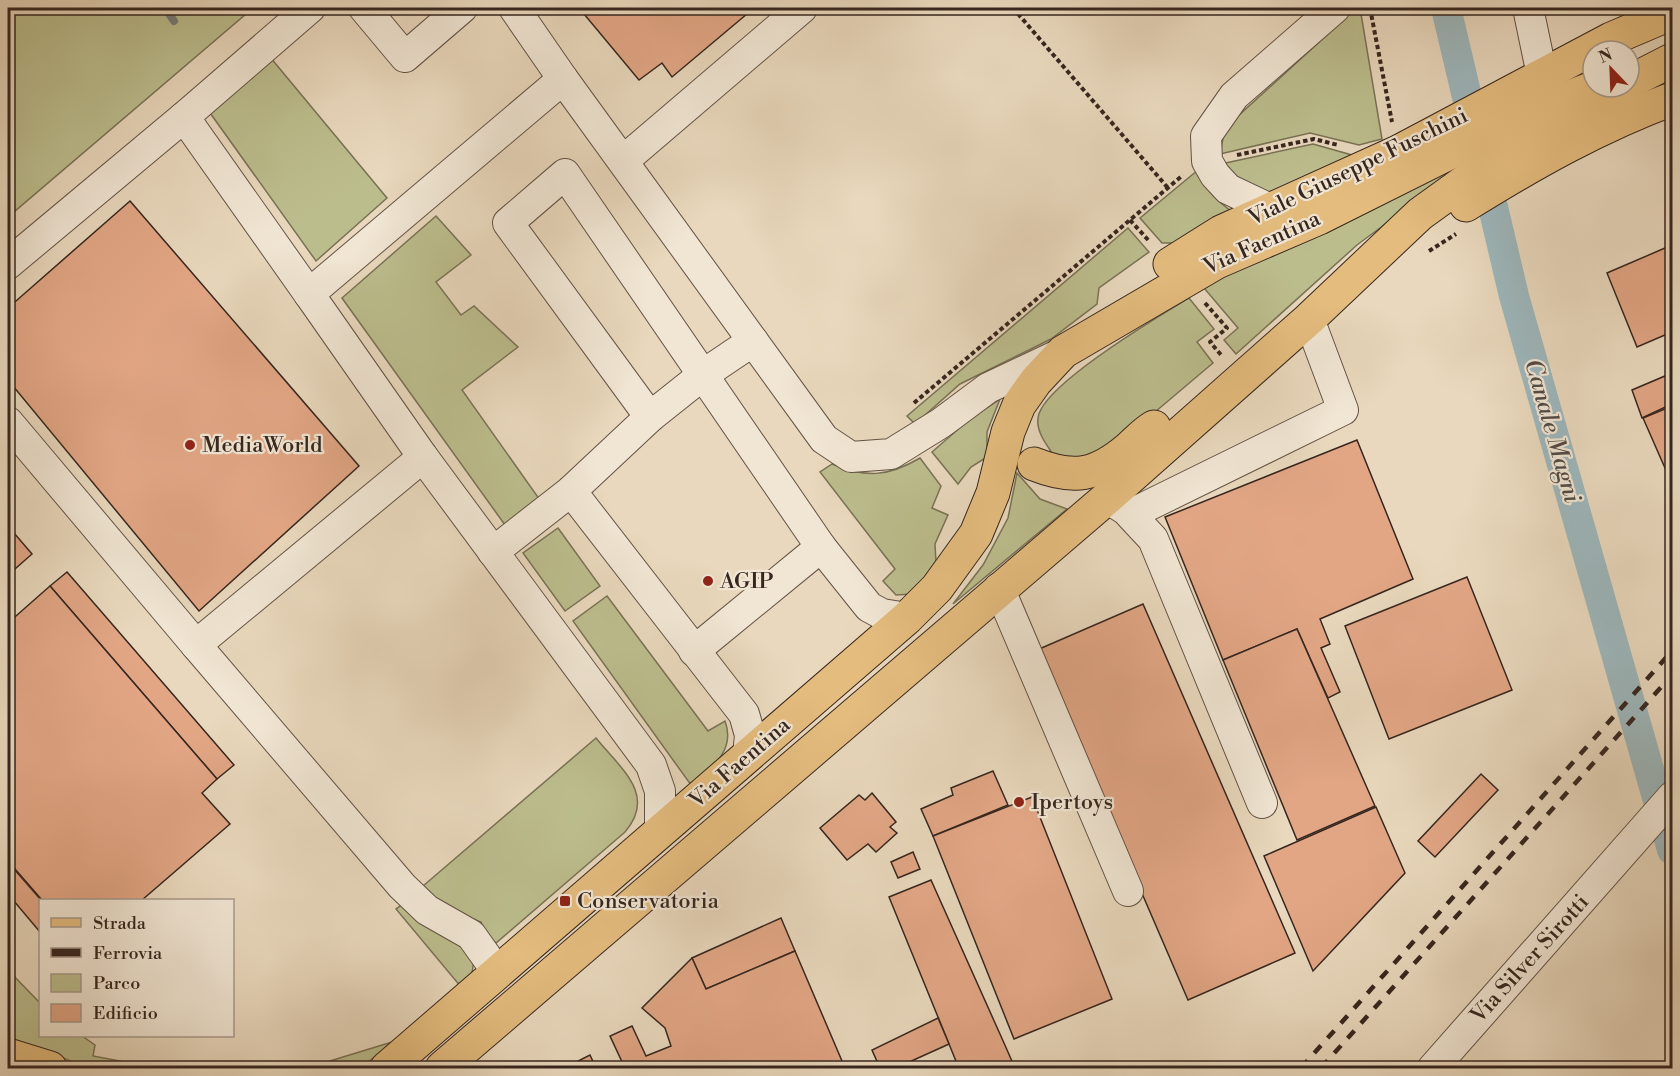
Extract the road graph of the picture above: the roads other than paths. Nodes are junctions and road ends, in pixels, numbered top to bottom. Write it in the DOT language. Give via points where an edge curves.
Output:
graph roads {
  1 [pos="310,8"];
  2 [pos="364,8"];
  3 [pos="462,8"];
  4 [pos="514,8"];
  5 [pos="802,8"];
  6 [pos="1335,8"];
  7 [pos="1528,8"];
  8 [pos="1672,13"];
  9 [pos="1672,58"];
  10 [pos="1641,70"];
  11 [pos="1641,75"];
  12 [pos="563,79"];
  13 [pos="1581,93"];
  14 [pos="1581,99"];
  15 [pos="1672,99"];
  16 [pos="1532,114"];
  17 [pos="184,117"];
  18 [pos="1420,150"];
  19 [pos="623,161"];
  20 [pos="1270,209"];
  21 [pos="8,264"];
  22 [pos="309,294"];
  23 [pos="1309,319"];
  24 [pos="753,341"];
  25 [pos="1063,352"];
  26 [pos="704,374"];
  27 [pos="1019,405"];
  28 [pos="1199,416"];
  29 [pos="650,417"];
  30 [pos="10,431"];
  31 [pos="423,457"];
  32 [pos="1034,464"];
  33 [pos="571,490"];
  34 [pos="1119,506"];
  35 [pos="821,546"];
  36 [pos="493,552"];
  37 [pos="999,588"];
  38 [pos="907,618"];
  39 [pos="196,645"];
  40 [pos="694,651"];
  41 [pos="748,756"];
  42 [pos="1672,796"];
  43 [pos="1262,803"];
  44 [pos="660,832"];
  45 [pos="1128,891"];
  46 [pos="498,973"];
  47 [pos="8,1055"];
  48 [pos="50,1068"];
  49 [pos="387,1068"];
  50 [pos="442,1068"];
  51 [pos="1433,1068"];
  1 -- 17 [label="lane"];
  2 -- 3 [label="lane" via="405,57"];
  4 -- 12 [label="lane"];
  5 -- 19 [label="lane"];
  6 -- 20 [label="lane" via="1234,96 1206,136 1207,161 1227,189"];
  7 -- 16 [label="lane"];
  8 -- 16 [label="main road" via="1611,39"];
  9 -- 10 [label="main road"];
  9 -- 11 [label="main road"];
  12 -- 19 [label="lane"];
  12 -- 22 [label="lane"];
  13 -- 16 [label="main road, Via Faentina"];
  14 -- 16 [label="main road, Via Faentina"];
  15 -- 16 [label="main road" via="1642,110"];
  16 -- 18 [label="main road, Via Faentina"];
  16 -- 23 [label="main road, Via Faentina" via="1424,221"];
  17 -- 21 [label="lane"];
  17 -- 22 [label="lane"];
  18 -- 20 [label="main road, Viale Giuseppe Fuschini"];
  18 -- 25 [label="main road, Via Faentina" via="1319,218 1217,262"];
  19 -- 24 [label="lane"];
  20 -- 25 [label="main road, Viale Giuseppe Fuschini" via="1221,232 1170,264 1084,328"];
  22 -- 31 [label="lane"];
  23 -- 28 [label="main road, Via Faentina"];
  23 -- 34 [label="lane" via="1343,410"];
  24 -- 25 [label="lane" via="824,439 851,457 891,454 988,388"];
  24 -- 26 [label="lane"];
  25 -- 27 [label="main road, Via Faentina"];
  26 -- 29 [label="lane"];
  26 -- 29 [label="lane" via="566,174 508,223"];
  26 -- 35 [label="lane"];
  27 -- 32 [label="main road" via="1025,447"];
  27 -- 38 [label="main road, Via Faentina" via="993,493 975,534 937,588"];
  28 -- 32 [label="main road" via="1166,420 1103,469 1073,474"];
  28 -- 34 [label="main road, Via Faentina"];
  29 -- 33 [label="lane"];
  30 -- 39 [label="lane"];
  31 -- 36 [label="lane"];
  31 -- 39 [label="lane"];
  32 -- 34 [label="main road" via="1068,490"];
  33 -- 36 [label="lane"];
  33 -- 40 [label="lane"];
  34 -- 37 [label="main road, Via Faentina"];
  34 -- 43 [label="lane" via="1154,539"];
  35 -- 38 [label="lane" via="869,608"];
  35 -- 40 [label="lane"];
  36 -- 44 [label="lane" via="657,777"];
  37 -- 45 [label="lane"];
  37 -- 50 [label="main road, Via Faentina"];
  38 -- 41 [label="main road, Via Faentina"];
  39 -- 46 [label="lane" via="402,885 428,910 471,935"];
  40 -- 41 [label="lane" via="744,714 750,735"];
  41 -- 44 [label="main road, Via Faentina"];
  42 -- 51 [label="lane, Via Silver Sirotti"];
  44 -- 46 [label="main road, Via Faentina"];
  46 -- 49 [label="main road, Via Faentina"];
  47 -- 48 [label="main road"];
}
